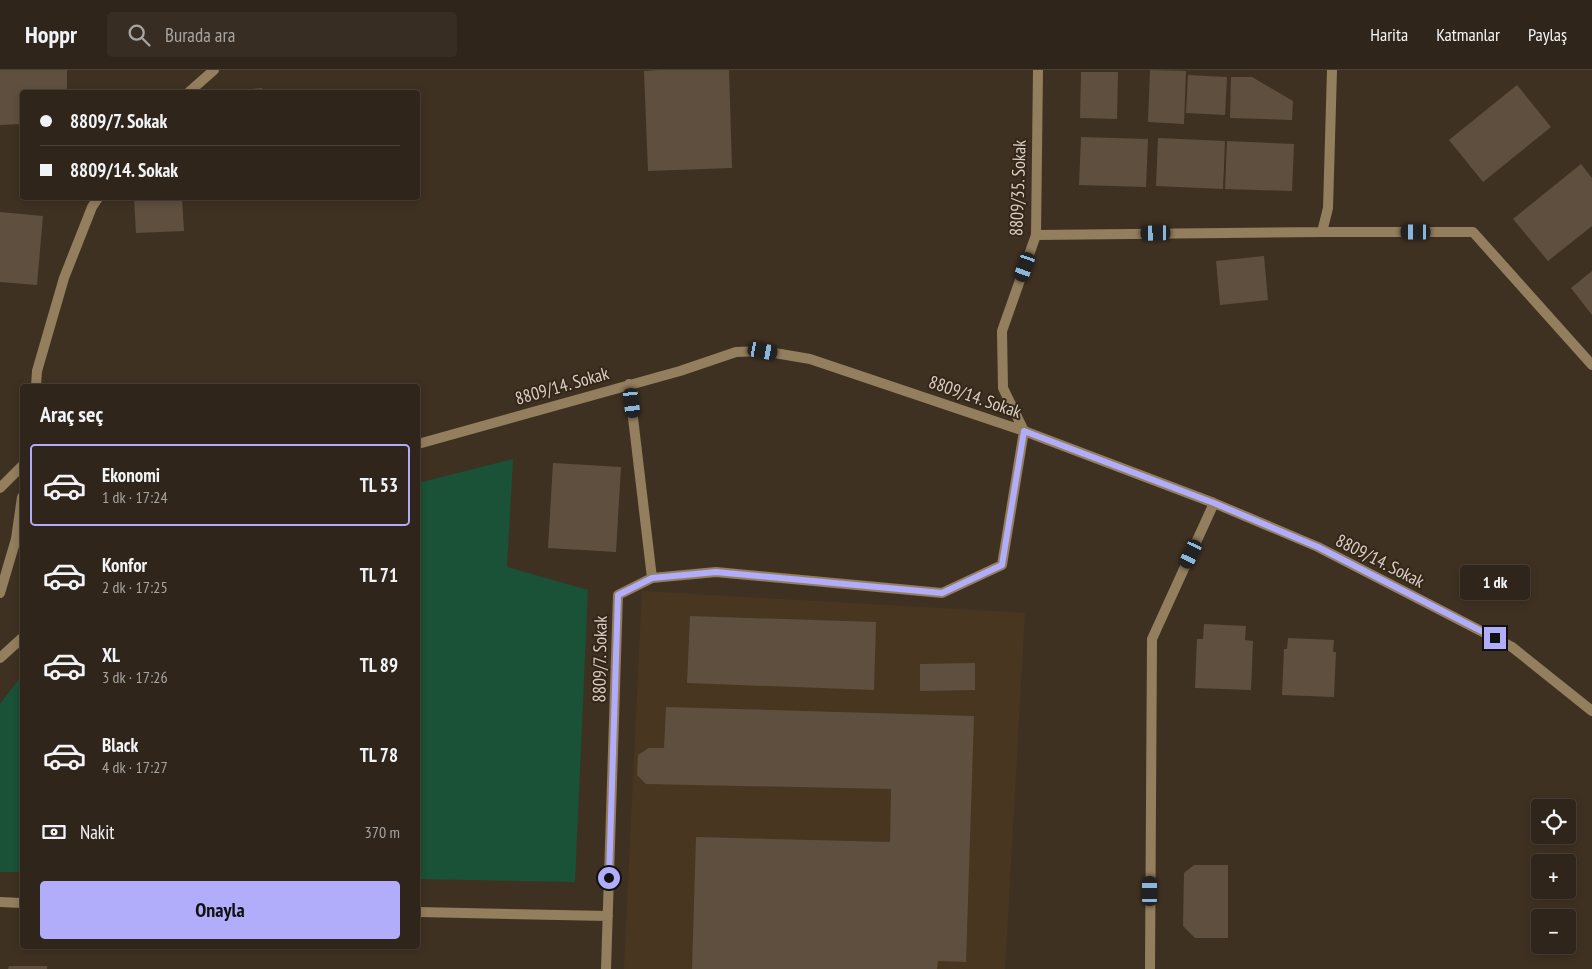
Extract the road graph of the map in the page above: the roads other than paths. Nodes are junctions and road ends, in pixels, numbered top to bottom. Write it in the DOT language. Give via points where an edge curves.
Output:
graph roads {
  1 [pos="214,70"];
  2 [pos="1038,70"];
  3 [pos="1332,70"];
  4 [pos="192,90"];
  5 [pos="97,200"];
  6 [pos="1322,232"];
  7 [pos="1036,235"];
  8 [pos="1592,365"];
  9 [pos="36,384"];
  10 [pos="629,384"];
  11 [pos="1024,431"];
  12 [pos="420,443"];
  13 [pos="20,468"];
  14 [pos="0,488"];
  15 [pos="1214,503"];
  16 [pos="20,511"];
  17 [pos="652,578"];
  18 [pos="0,593"];
  19 [pos="20,640"];
  20 [pos="0,658"];
  21 [pos="1592,711"];
  22 [pos="0,902"];
  23 [pos="20,903"];
  24 [pos="420,912"];
  25 [pos="608,916"];
  26 [pos="606,969"];
  27 [pos="1150,969"];
  1 -- 4 [label="street"];
  2 -- 7 [label="street, 8809/35. Sokak"];
  3 -- 6 [label="street" via="1328,208"];
  5 -- 9 [label="street" via="64,278"];
  6 -- 7 [label="street"];
  6 -- 8 [label="street" via="1473,232"];
  7 -- 11 [label="street, 8809/35. Sokak" via="1002,331 1003,388"];
  10 -- 11 [label="street, 8809/14. Sokak" via="736,352 763,351 810,359"];
  10 -- 12 [label="street, 8809/14. Sokak"];
  10 -- 17 [label="street"];
  11 -- 15 [label="street, 8809/14. Sokak"];
  11 -- 17 [label="street, 8809/7. Sokak" via="1002,565 942,593 716,572"];
  13 -- 14 [label="street"];
  15 -- 21 [label="street, 8809/14. Sokak" via="1318,547 1512,647"];
  15 -- 27 [label="street" via="1152,639"];
  16 -- 18 [label="street" via="16,539"];
  17 -- 25 [label="street, 8809/7. Sokak" via="618,595"];
  19 -- 20 [label="street"];
  22 -- 23 [label="street"];
  24 -- 25 [label="street"];
  25 -- 26 [label="street, 8809/7. Sokak"];
}
